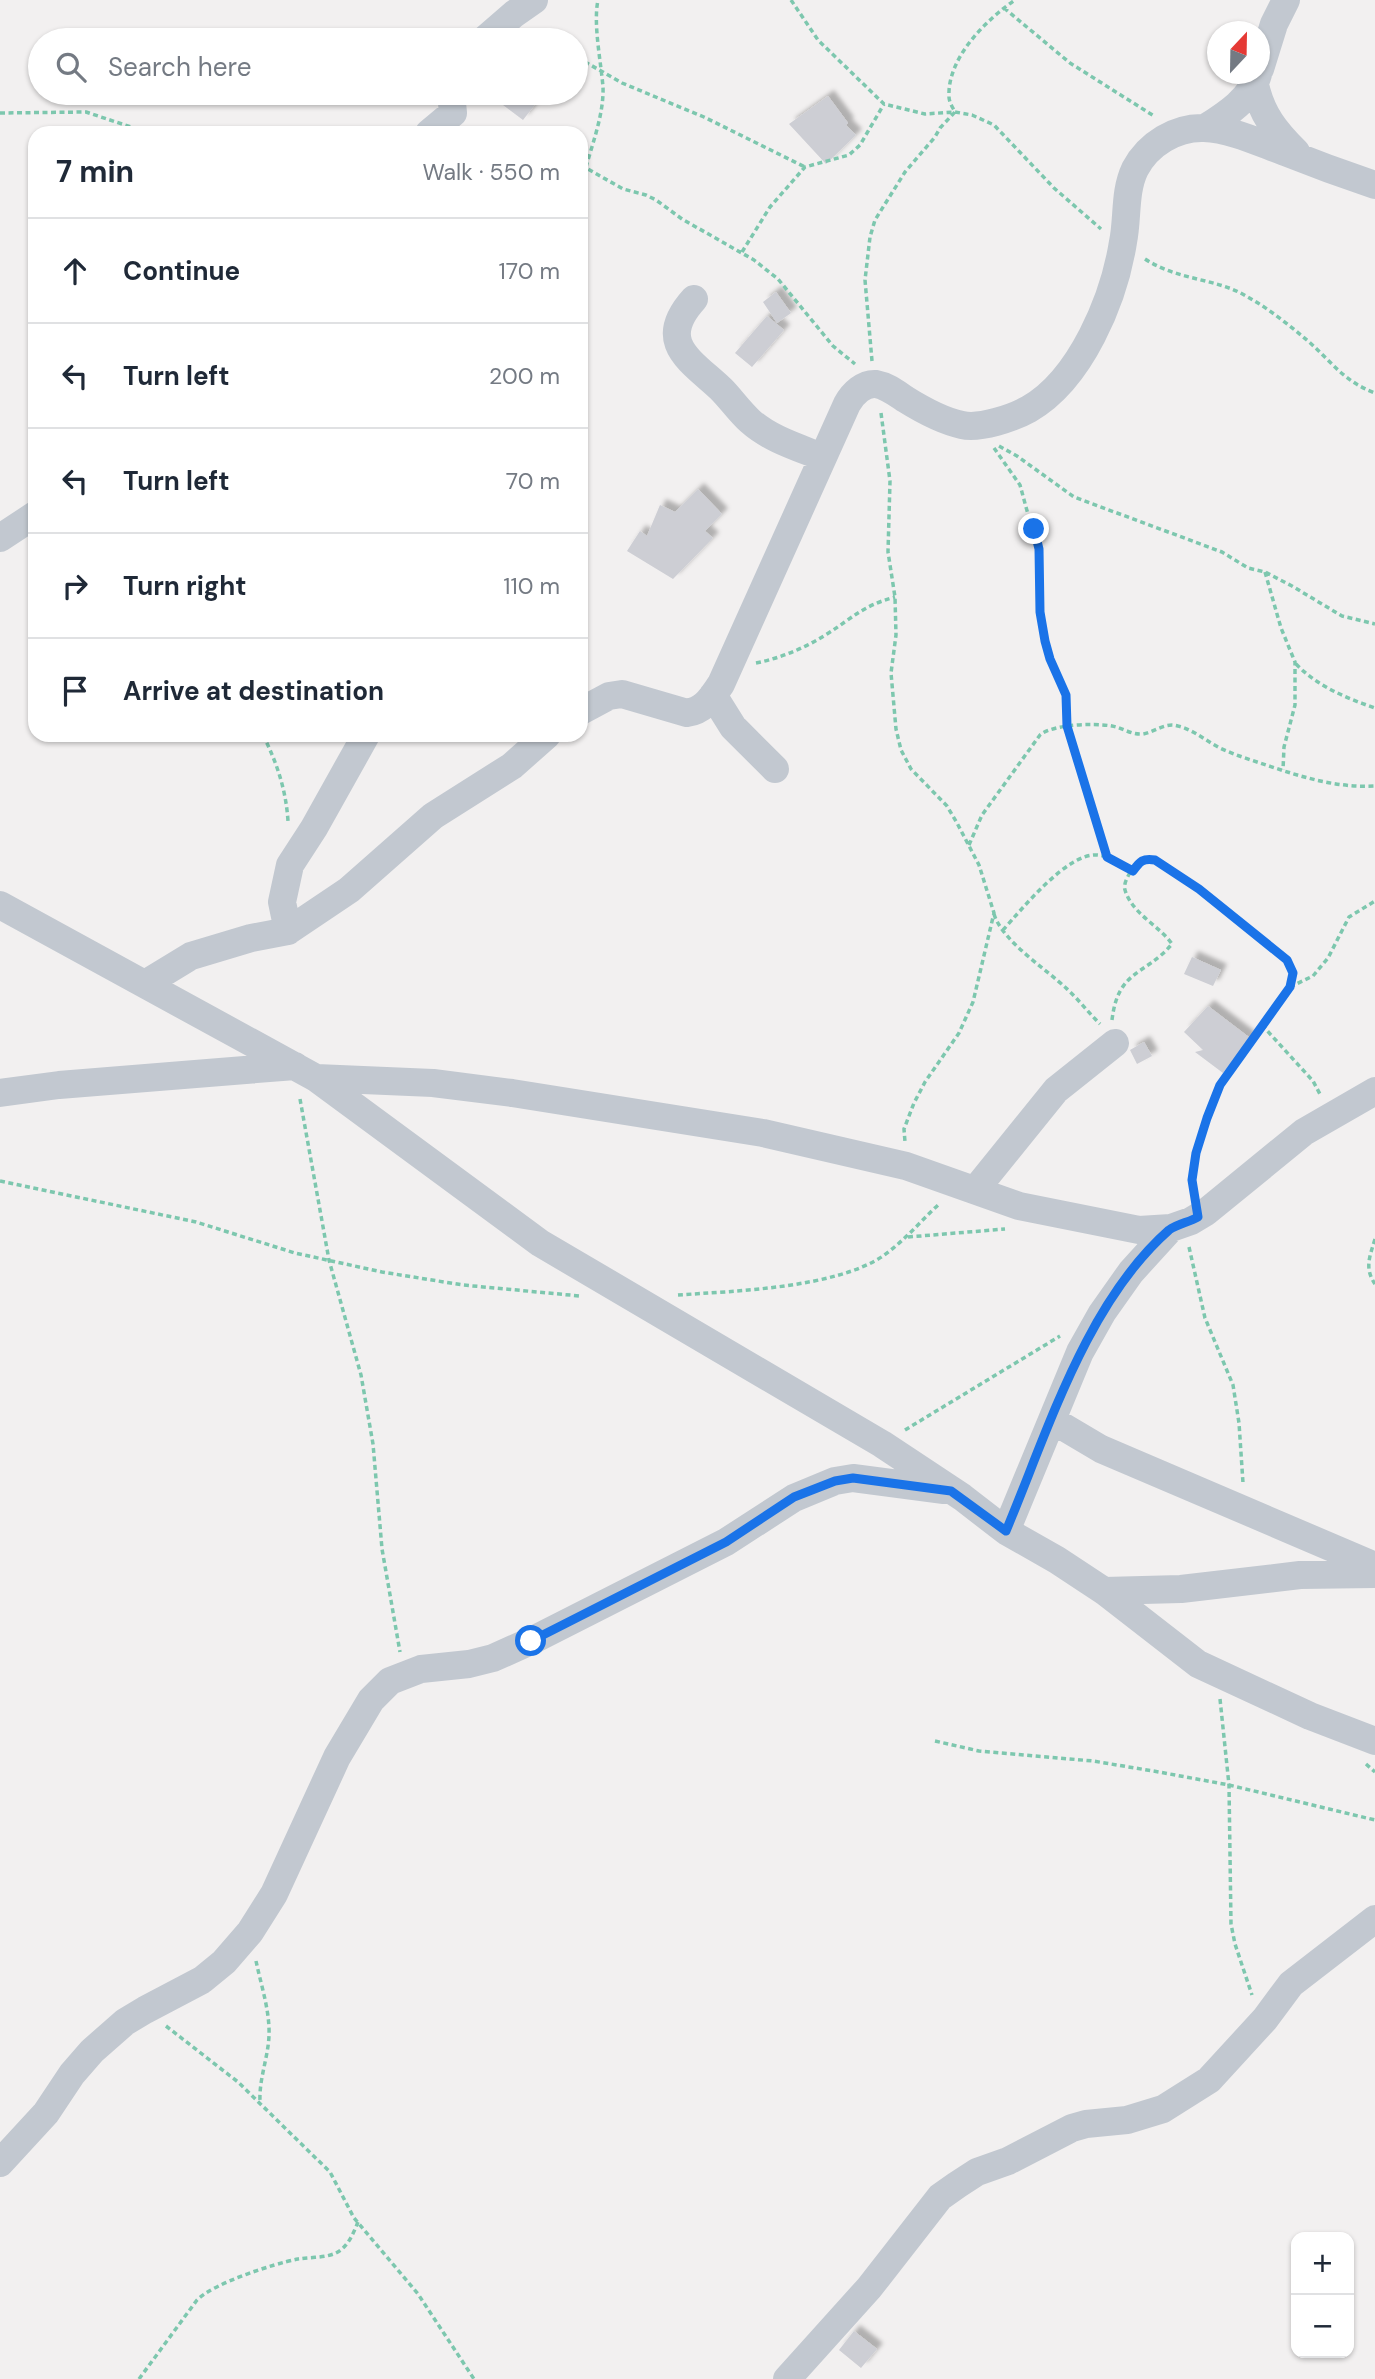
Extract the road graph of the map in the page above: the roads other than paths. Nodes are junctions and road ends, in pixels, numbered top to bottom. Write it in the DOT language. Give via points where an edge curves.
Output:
graph roads {
  1 [pos="534,0"];
  2 [pos="1286,0"];
  3 [pos="497,28"];
  4 [pos="1270,37"];
  5 [pos="1252,84"];
  6 [pos="1258,84"];
  7 [pos="457,113"];
  8 [pos="439,126"];
  9 [pos="1193,129"];
  10 [pos="1303,159"];
  11 [pos="1375,185"];
  12 [pos="694,299"];
  13 [pos="822,457"];
  14 [pos="28,520"];
  15 [pos="0,538"];
  16 [pos="717,690"];
  17 [pos="588,707"];
  18 [pos="362,742"];
  19 [pos="539,742"];
  20 [pos="775,769"];
  21 [pos="0,905"];
  22 [pos="288,931"];
  23 [pos="145,984"];
  24 [pos="1114,1038"];
  25 [pos="305,1072"];
  26 [pos="1375,1091"];
  27 [pos="0,1093"];
  28 [pos="974,1188"];
  29 [pos="1186,1222"];
  30 [pos="1052,1420"];
  31 [pos="951,1491"];
  32 [pos="1006,1531"];
  33 [pos="1375,1566"];
  34 [pos="1375,1574"];
  35 [pos="1104,1591"];
  36 [pos="1375,1741"];
  37 [pos="1375,1919"];
  38 [pos="0,2164"];
  39 [pos="787,2379"];
  1 -- 3 [label="street"];
  2 -- 4 [label="street"];
  5 -- 9 [label="street" via="1230,111"];
  6 -- 10 [label="street" via="1266,119"];
  7 -- 8 [label="street"];
  9 -- 10 [label="street" via="1255,141"];
  9 -- 13 [label="street" via="1165,138 1134,171 1109,299 1084,348 1049,393 1012,417 964,426 923,409 874,378 850,400"];
  10 -- 11 [label="street"];
  12 -- 13 [label="street" via="677,325 677,340 688,361 759,428"];
  13 -- 16 [label="street"];
  14 -- 15 [label="street"];
  16 -- 17 [label="street" via="698,711 687,713 622,694 608,695"];
  16 -- 20 [label="street" via="733,727"];
  18 -- 22 [label="street" via="290,865 282,902"];
  19 -- 22 [label="street" via="512,766 433,816 349,890"];
  21 -- 23 [label="street"];
  22 -- 23 [label="street" via="191,957"];
  23 -- 25 [label="street"];
  24 -- 28 [label="street" via="1056,1090"];
  25 -- 27 [label="street" via="59,1085"];
  25 -- 28 [label="street" via="525,1094 763,1133 906,1166"];
  25 -- 31 [label="street" via="540,1243 882,1444"];
  26 -- 29 [label="street" via="1304,1132"];
  28 -- 29 [label="street" via="1019,1206 1139,1230"];
  29 -- 30 [label="street" via="1131,1272 1102,1313"];
  30 -- 32 [label="street"];
  30 -- 33 [label="street" via="1101,1449"];
  31 -- 32 [label="street"];
  31 -- 38 [label="street" via="853,1478 835,1481 794,1497 726,1542 531,1641 469,1664 421,1669 390,1681 356,1724 255,1924 224,1962 202,1980 125,2022 92,2051"];
  32 -- 35 [label="street"];
  34 -- 35 [label="street" via="1300,1575 1181,1589"];
  35 -- 36 [label="street" via="1198,1664"];
  37 -- 39 [label="street" via="1291,1984 1209,2080 1163,2109 1072,2129 977,2172 940,2197 869,2288"];
}
